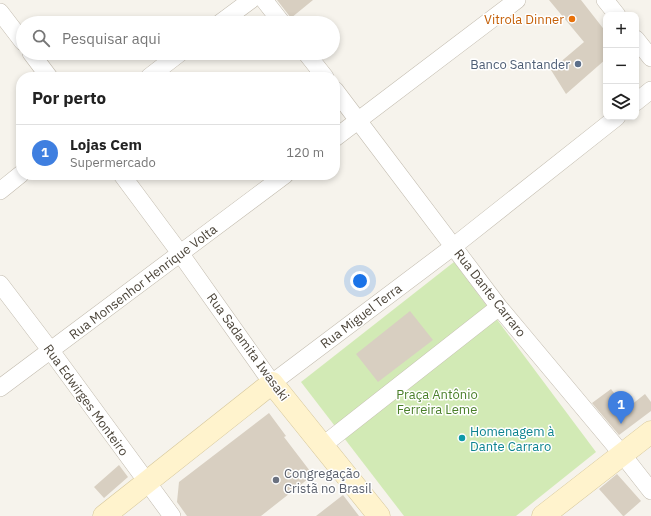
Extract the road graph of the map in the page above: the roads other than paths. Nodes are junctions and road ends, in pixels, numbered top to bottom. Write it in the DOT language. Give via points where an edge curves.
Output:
graph roads {
  1 [pos="251,0"];
  2 [pos="264,0"];
  3 [pos="517,0"];
  4 [pos="605,0"];
  5 [pos="0,12"];
  6 [pos="615,12"];
  7 [pos="229,16"];
  8 [pos="277,16"];
  9 [pos="16,33"];
  10 [pos="639,43"];
  11 [pos="651,58"];
  12 [pos="36,60"];
  13 [pos="171,60"];
  14 [pos="312,60"];
  15 [pos="45,72"];
  16 [pos="155,72"];
  17 [pos="321,72"];
  18 [pos="651,90"];
  19 [pos="340,96"];
  20 [pos="639,100"];
  21 [pos="359,120"];
  22 [pos="613,120"];
  23 [pos="340,134"];
  24 [pos="16,178"];
  25 [pos="126,180"];
  26 [pos="278,180"];
  27 [pos="0,191"];
  28 [pos="454,246"];
  29 [pos="180,253"];
  30 [pos="0,284"];
  31 [pos="499,307"];
  32 [pos="51,351"];
  33 [pos="272,383"];
  34 [pos="0,388"];
  35 [pos="651,432"];
  36 [pos="322,446"];
  37 [pos="622,454"];
  38 [pos="147,481"];
  39 [pos="651,490"];
  40 [pos="104,516"];
  41 [pos="172,516"];
  42 [pos="379,516"];
  43 [pos="543,516"];
  1 -- 7 [label="street"];
  2 -- 8 [label="street"];
  3 -- 21 [label="street"];
  4 -- 6 [label="street"];
  5 -- 9 [label="street"];
  10 -- 11 [label="street"];
  12 -- 15 [label="street"];
  13 -- 16 [label="street"];
  14 -- 17 [label="street"];
  18 -- 20 [label="street"];
  19 -- 21 [label="street, Rua Dante Carraro"];
  21 -- 23 [label="street"];
  21 -- 28 [label="street, Rua Dante Carraro"];
  22 -- 28 [label="street, Rua Miguel Terra"];
  24 -- 27 [label="street"];
  25 -- 29 [label="street, Rua Sadamita Iwasaki"];
  26 -- 29 [label="street, Rua Monsenhor Henrique Volta"];
  28 -- 31 [label="street, Rua Dante Carraro"];
  28 -- 33 [label="street, Rua Miguel Terra"];
  29 -- 32 [label="street, Rua Monsenhor Henrique Volta"];
  29 -- 33 [label="street, Rua Sadamita Iwasaki"];
  30 -- 32 [label="street, Rua Edwirges Monteiro"];
  31 -- 36 [label="street"];
  31 -- 37 [label="street, Rua Dante Carraro"];
  32 -- 34 [label="street, Rua Monsenhor Henrique Volta"];
  32 -- 38 [label="street, Rua Edwirges Monteiro"];
  33 -- 36 [label="main road, Rua Sadamita Iwasaki"];
  33 -- 38 [label="main road, Rua Miguel Terra"];
  35 -- 37 [label="main road"];
  36 -- 42 [label="main road, Rua Sadamita Iwasaki"];
  37 -- 39 [label="street, Rua Dante Carraro"];
  37 -- 43 [label="main road"];
  38 -- 40 [label="main road, Rua Miguel Terra"];
  38 -- 41 [label="street, Rua Edwirges Monteiro"];
}
